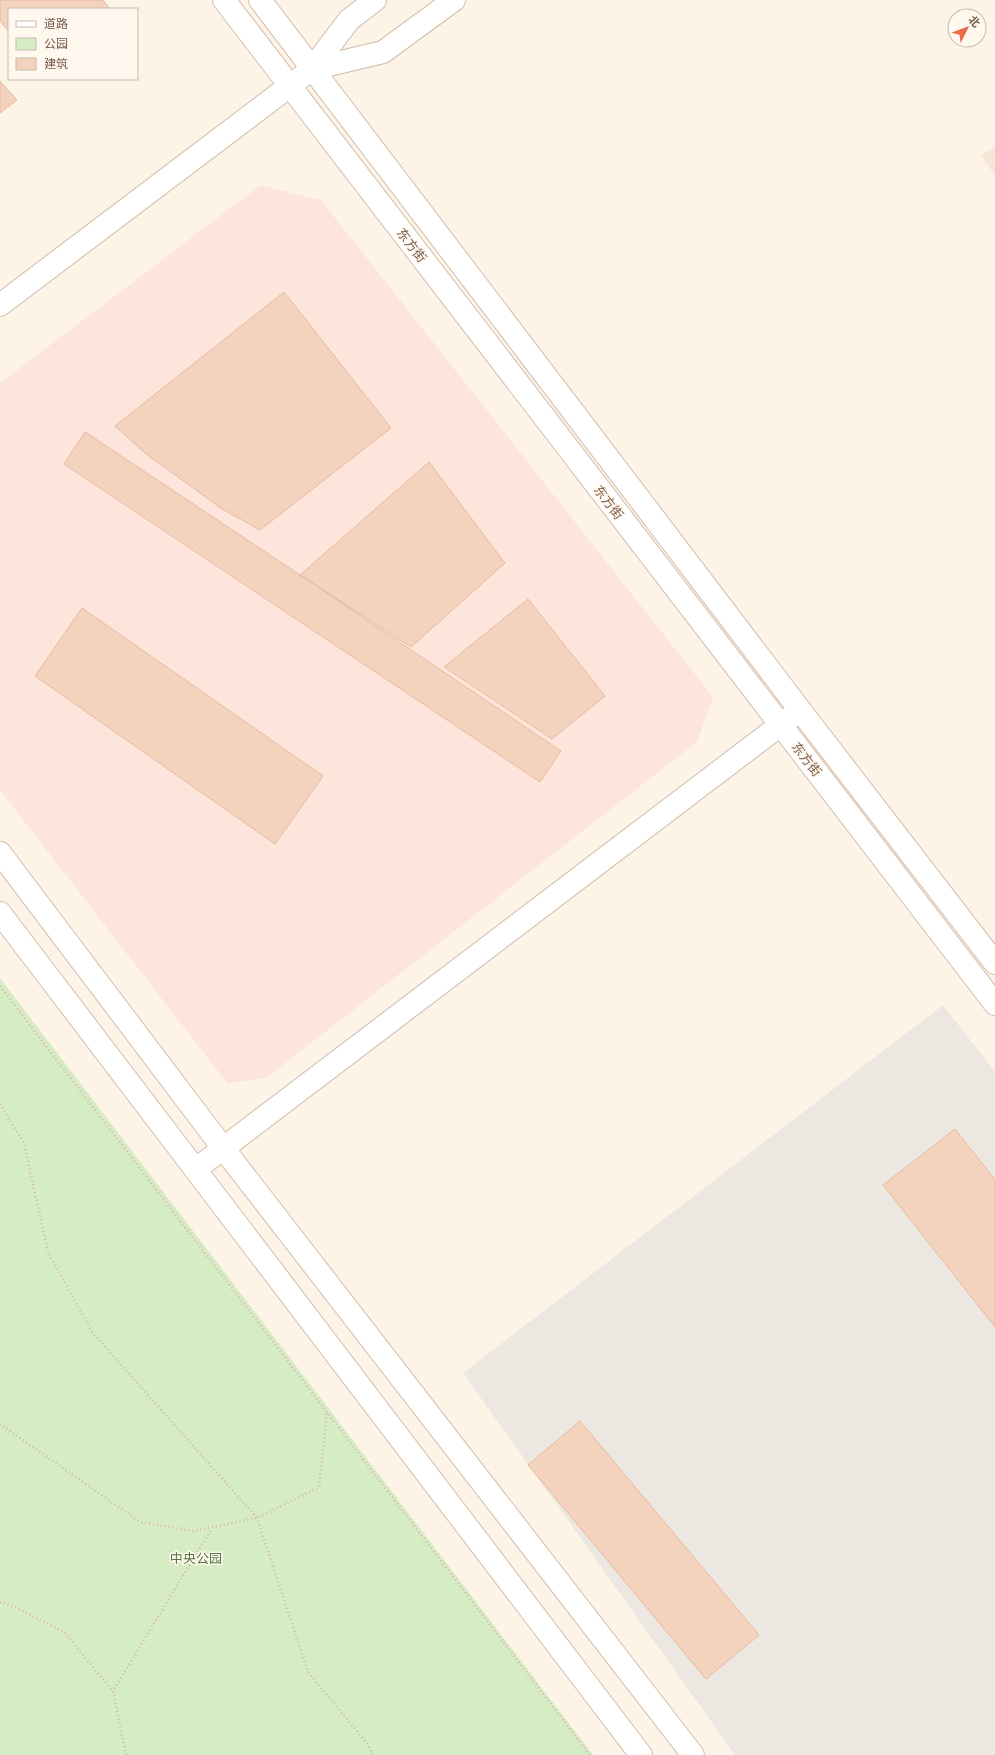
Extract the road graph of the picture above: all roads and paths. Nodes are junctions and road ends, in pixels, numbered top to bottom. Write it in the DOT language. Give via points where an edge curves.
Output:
graph roads {
  1 [pos="224,0"];
  2 [pos="260,0"];
  3 [pos="375,0"];
  4 [pos="454,0"];
  5 [pos="312,69"];
  6 [pos="290,85"];
  7 [pos="0,305"];
  8 [pos="800,710"];
  9 [pos="780,724"];
  10 [pos="0,853"];
  11 [pos="0,913"];
  12 [pos="995,963"];
  13 [pos="0,986"];
  14 [pos="995,1004"];
  15 [pos="0,1104"];
  16 [pos="223,1148"];
  17 [pos="196,1169"];
  18 [pos="327,1412"];
  19 [pos="0,1424"];
  20 [pos="257,1518"];
  21 [pos="212,1527"];
  22 [pos="0,1602"];
  23 [pos="113,1691"];
  24 [pos="126,1755"];
  25 [pos="373,1755"];
  26 [pos="590,1755"];
  27 [pos="641,1755"];
  28 [pos="693,1755"];
  1 -- 6 [label="main road, 东方街"];
  2 -- 5 [label="main road, 东方街"];
  3 -- 5 [label="main road" via="349,20"];
  4 -- 5 [label="main road" via="383,52"];
  5 -- 6 [label="main road"];
  5 -- 8 [label="main road, 东方街"];
  6 -- 7 [label="main road"];
  6 -- 9 [label="main road, 东方街"];
  8 -- 9 [label="main road"];
  8 -- 12 [label="main road, 东方街"];
  9 -- 14 [label="main road, 东方街"];
  9 -- 16 [label="main road"];
  10 -- 16 [label="main road"];
  11 -- 17 [label="main road"];
  13 -- 18 [label="path"];
  15 -- 20 [label="path" via="24,1143 48,1252 92,1332"];
  16 -- 17 [label="main road"];
  16 -- 28 [label="main road"];
  17 -- 27 [label="main road"];
  18 -- 20 [label="path" via="319,1487"];
  18 -- 26 [label="path"];
  19 -- 21 [label="path" via="140,1522 193,1531"];
  20 -- 21 [label="path"];
  20 -- 25 [label="path" via="308,1672 366,1742"];
  21 -- 23 [label="path"];
  22 -- 23 [label="path" via="64,1632"];
  23 -- 24 [label="path"];
}
